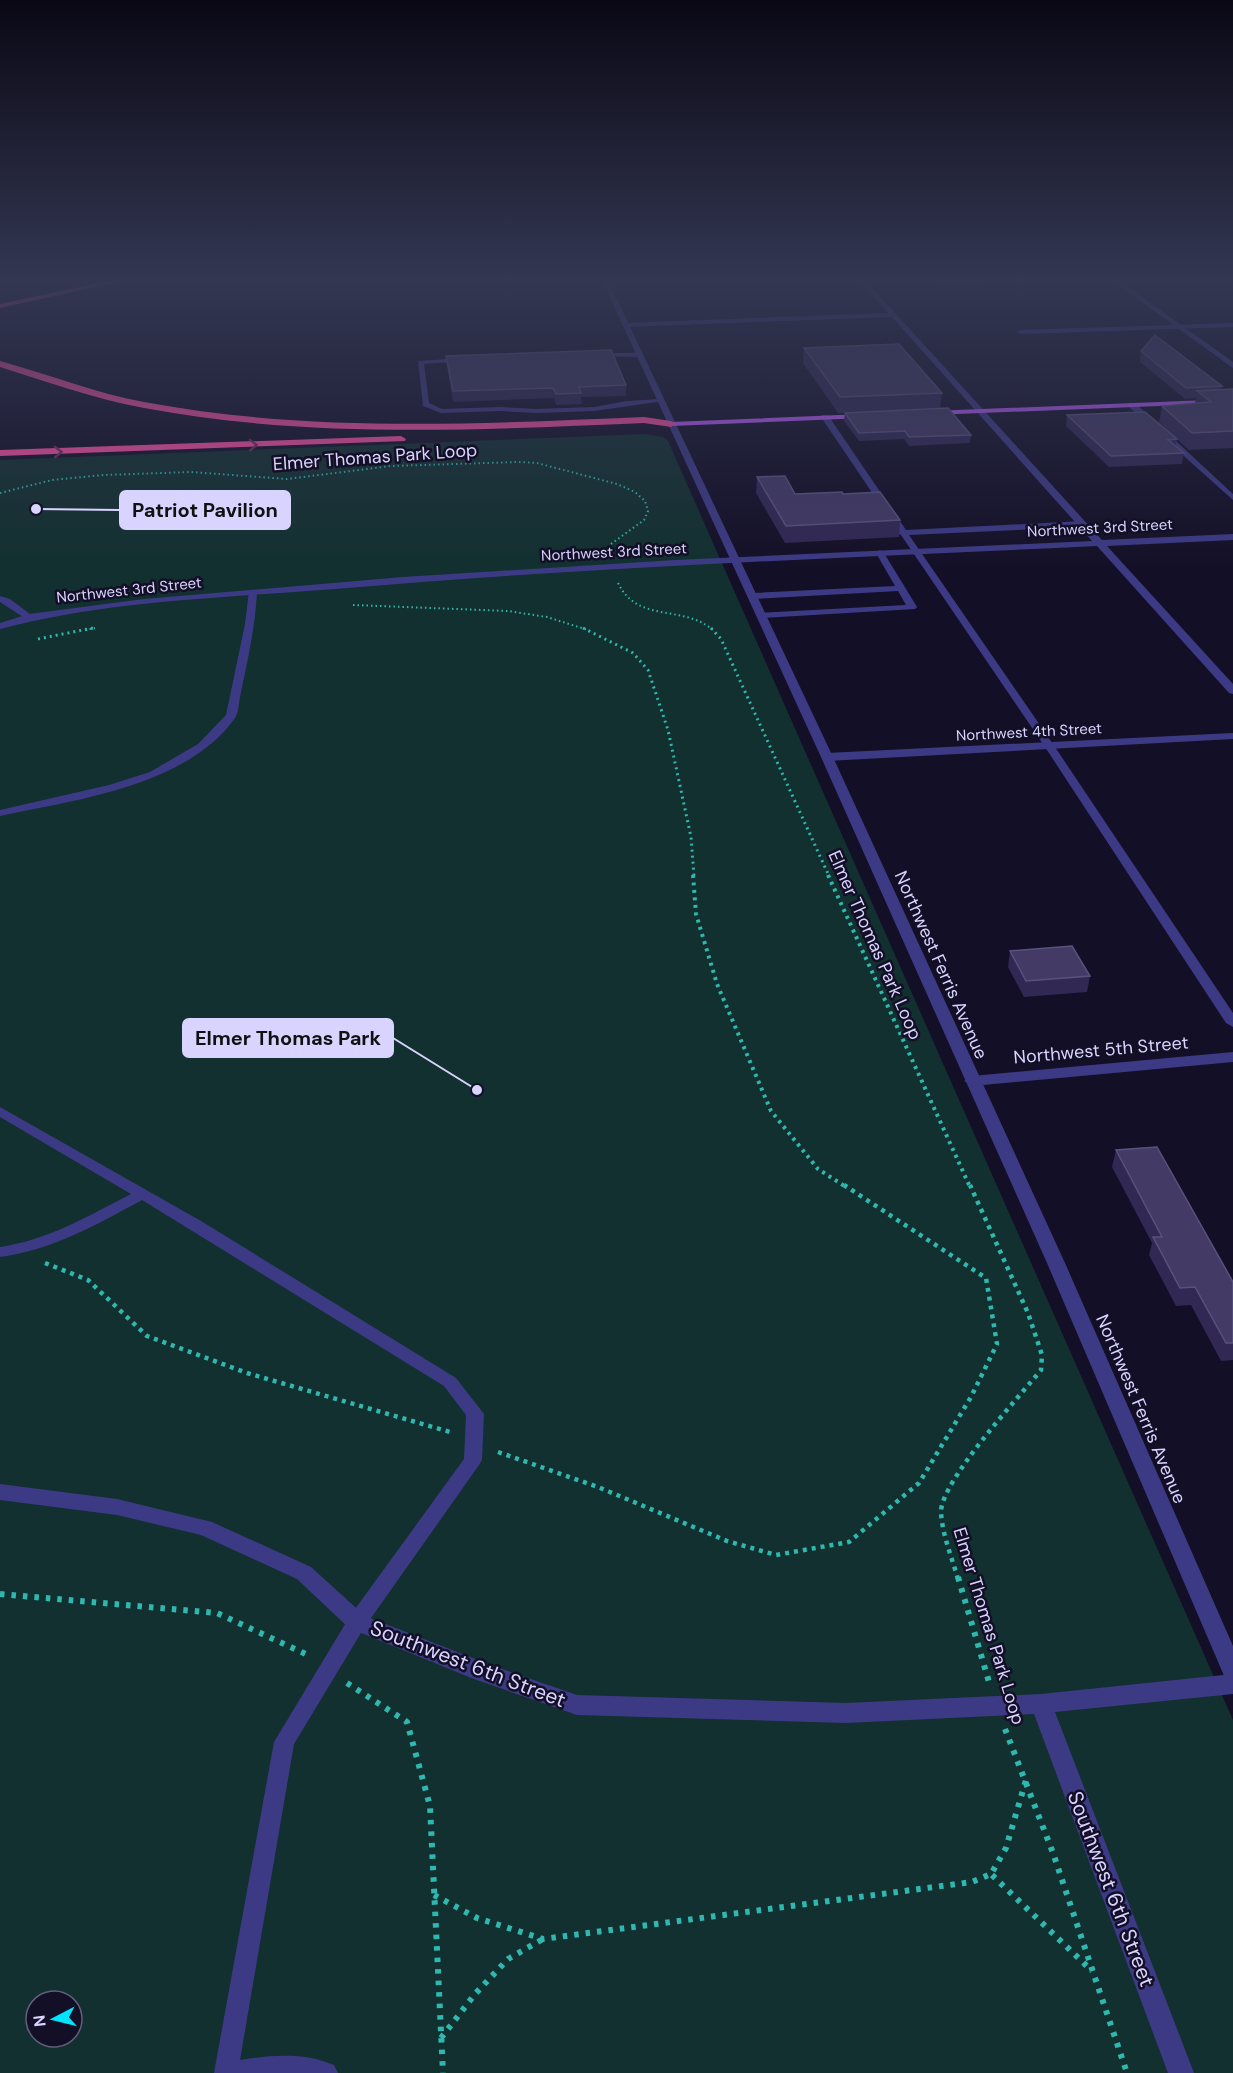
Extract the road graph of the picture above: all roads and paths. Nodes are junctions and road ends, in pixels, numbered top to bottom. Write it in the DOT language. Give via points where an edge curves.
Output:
graph roads {
  1 [pos="42,377"];
  2 [pos="422,377"];
  3 [pos="649,377"];
  4 [pos="951,377"];
  5 [pos="660,401"];
  6 [pos="1233,401"];
  7 [pos="1132,405"];
  8 [pos="594,409"];
  9 [pos="536,411"];
  10 [pos="982,411"];
  11 [pos="926,413"];
  12 [pos="870,416"];
  13 [pos="825,417"];
  14 [pos="598,422"];
  15 [pos="539,424"];
  16 [pos="671,424"];
  17 [pos="442,438"];
  18 [pos="407,439"];
  19 [pos="0,453"];
  20 [pos="0,493"];
  21 [pos="1233,498"];
  22 [pos="1083,525"];
  23 [pos="902,533"];
  24 [pos="1233,537"];
  25 [pos="1100,543"];
  26 [pos="914,551"];
  27 [pos="880,553"];
  28 [pos="736,560"];
  29 [pos="613,567"];
  30 [pos="901,588"];
  31 [pos="850,591"];
  32 [pos="252,593"];
  33 [pos="793,594"];
  34 [pos="753,596"];
  35 [pos="0,598"];
  36 [pos="346,605"];
  37 [pos="860,610"];
  38 [pos="802,613"];
  39 [pos="762,615"];
  40 [pos="28,617"];
  41 [pos="0,626"];
  42 [pos="105,626"];
  43 [pos="36,639"];
  44 [pos="1233,691"];
  45 [pos="1233,736"];
  46 [pos="1049,746"];
  47 [pos="827,757"];
  48 [pos="0,813"];
  49 [pos="1233,1023"];
  50 [pos="1233,1057"];
  51 [pos="972,1081"];
  52 [pos="0,1111"];
  53 [pos="142,1194"];
  54 [pos="0,1252"];
  55 [pos="918,1483"];
  56 [pos="0,1492"];
  57 [pos="357,1622"];
  58 [pos="1233,1671"];
  59 [pos="1233,1684"];
  60 [pos="1041,1704"];
  61 [pos="996,1707"];
  62 [pos="1026,1779"];
  63 [pos="991,1875"];
  64 [pos="434,1895"];
  65 [pos="543,1939"];
  66 [pos="1093,1971"];
  67 [pos="441,2039"];
  68 [pos="226,2073"];
  69 [pos="233,2073"];
  70 [pos="326,2073"];
  71 [pos="1127,2073"];
  72 [pos="1181,2073"];
  1 -- 15 [label="highway" via="108,397 231,418 360,428"];
  2 -- 9 [label="lane" via="426,404 441,411"];
  3 -- 5 [label="street, Northwest Ferris Avenue"];
  4 -- 10 [label="street"];
  5 -- 8 [label="lane"];
  5 -- 16 [label="street, Northwest Ferris Avenue"];
  6 -- 7 [label="main road"];
  7 -- 10 [label="main road"];
  7 -- 21 [label="lane"];
  8 -- 9 [label="lane"];
  8 -- 14 [label="lane"];
  9 -- 15 [label="lane"];
  10 -- 11 [label="main road"];
  10 -- 22 [label="street"];
  12 -- 13 [label="main road"];
  13 -- 16 [label="main road"];
  13 -- 23 [label="lane"];
  14 -- 15 [label="highway"];
  14 -- 16 [label="highway" via="644,420"];
  16 -- 17 [label="highway" via="645,431"];
  16 -- 28 [label="street, Northwest Ferris Avenue"];
  19 -- 18 [label="highway, one-way"];
  20 -- 29 [label="path, Elmer Thomas Park Loop" via="52,480 103,475 191,472 287,479 391,466 537,463 617,484 636,492 645,501 648,511 644,520 611,544"];
  22 -- 23 [label="lane"];
  22 -- 25 [label="street"];
  23 -- 26 [label="lane"];
  24 -- 25 [label="street, Northwest 3rd Street"];
  25 -- 26 [label="street, Northwest 3rd Street"];
  25 -- 44 [label="street"];
  26 -- 27 [label="street, Northwest 3rd Street"];
  26 -- 46 [label="lane"];
  27 -- 28 [label="street, Northwest 3rd Street"];
  27 -- 30 [label="lane"];
  28 -- 29 [label="street, Northwest 3rd Street"];
  28 -- 34 [label="street, Northwest Ferris Avenue"];
  29 -- 32 [label="street, Northwest 3rd Street"];
  29 -- 61 [label="path, Elmer Thomas Park Loop" via="628,601 698,621 712,628 721,639 1028,1313 1042,1355 1041,1370 952,1480 941,1510"];
  30 -- 31 [label="lane"];
  30 -- 37 [label="lane" via="912,607"];
  31 -- 33 [label="lane"];
  31 -- 37 [label="lane"];
  32 -- 40 [label="street, Northwest 3rd Street"];
  32 -- 48 [label="lane" via="250,624 231,716 202,746 154,774 112,788"];
  33 -- 34 [label="lane"];
  33 -- 38 [label="lane"];
  34 -- 39 [label="street, Northwest Ferris Avenue"];
  35 -- 40 [label="lane"];
  36 -- 55 [label="path" via="454,607 547,617 591,631 633,652 648,670 668,730 691,837 696,914 717,984 771,1112 818,1169 986,1278 997,1344 971,1397"];
  37 -- 38 [label="lane"];
  38 -- 39 [label="lane"];
  39 -- 47 [label="street, Northwest Ferris Avenue"];
  40 -- 41 [label="street, Northwest 3rd Street"];
  42 -- 43 [label="path"];
  45 -- 46 [label="street, Northwest 4th Street"];
  46 -- 47 [label="street, Northwest 4th Street"];
  46 -- 49 [label="lane"];
  47 -- 51 [label="street, Northwest Ferris Avenue"];
  50 -- 51 [label="street, Northwest 5th Street"];
  51 -- 58 [label="street, Northwest Ferris Avenue" via="1056,1263"];
  52 -- 53 [label="lane"];
  53 -- 54 [label="lane" via="74,1230 16,1251"];
  53 -- 57 [label="lane" via="450,1382 475,1414 473,1460"];
  56 -- 57 [label="street, Southwest 6th Street" via="117,1507 205,1528 304,1573"];
  57 -- 61 [label="street, Southwest 6th Street" via="577,1705 846,1713"];
  57 -- 68 [label="lane" via="284,1742"];
  59 -- 60 [label="street, Southwest 6th Street"];
  60 -- 61 [label="street, Southwest 6th Street"];
  60 -- 72 [label="street, Southwest 6th Street"];
  61 -- 62 [label="path, Elmer Thomas Park Loop"];
  62 -- 63 [label="path" via="1006,1848"];
  62 -- 66 [label="path, Elmer Thomas Park Loop"];
  63 -- 65 [label="path" via="972,1882"];
  63 -- 66 [label="path"];
  64 -- 65 [label="path" via="477,1918"];
  65 -- 67 [label="path" via="508,1959 474,1994"];
  66 -- 71 [label="path, Elmer Thomas Park Loop"];
  69 -- 70 [label="lane" via="277,2066"];
}
